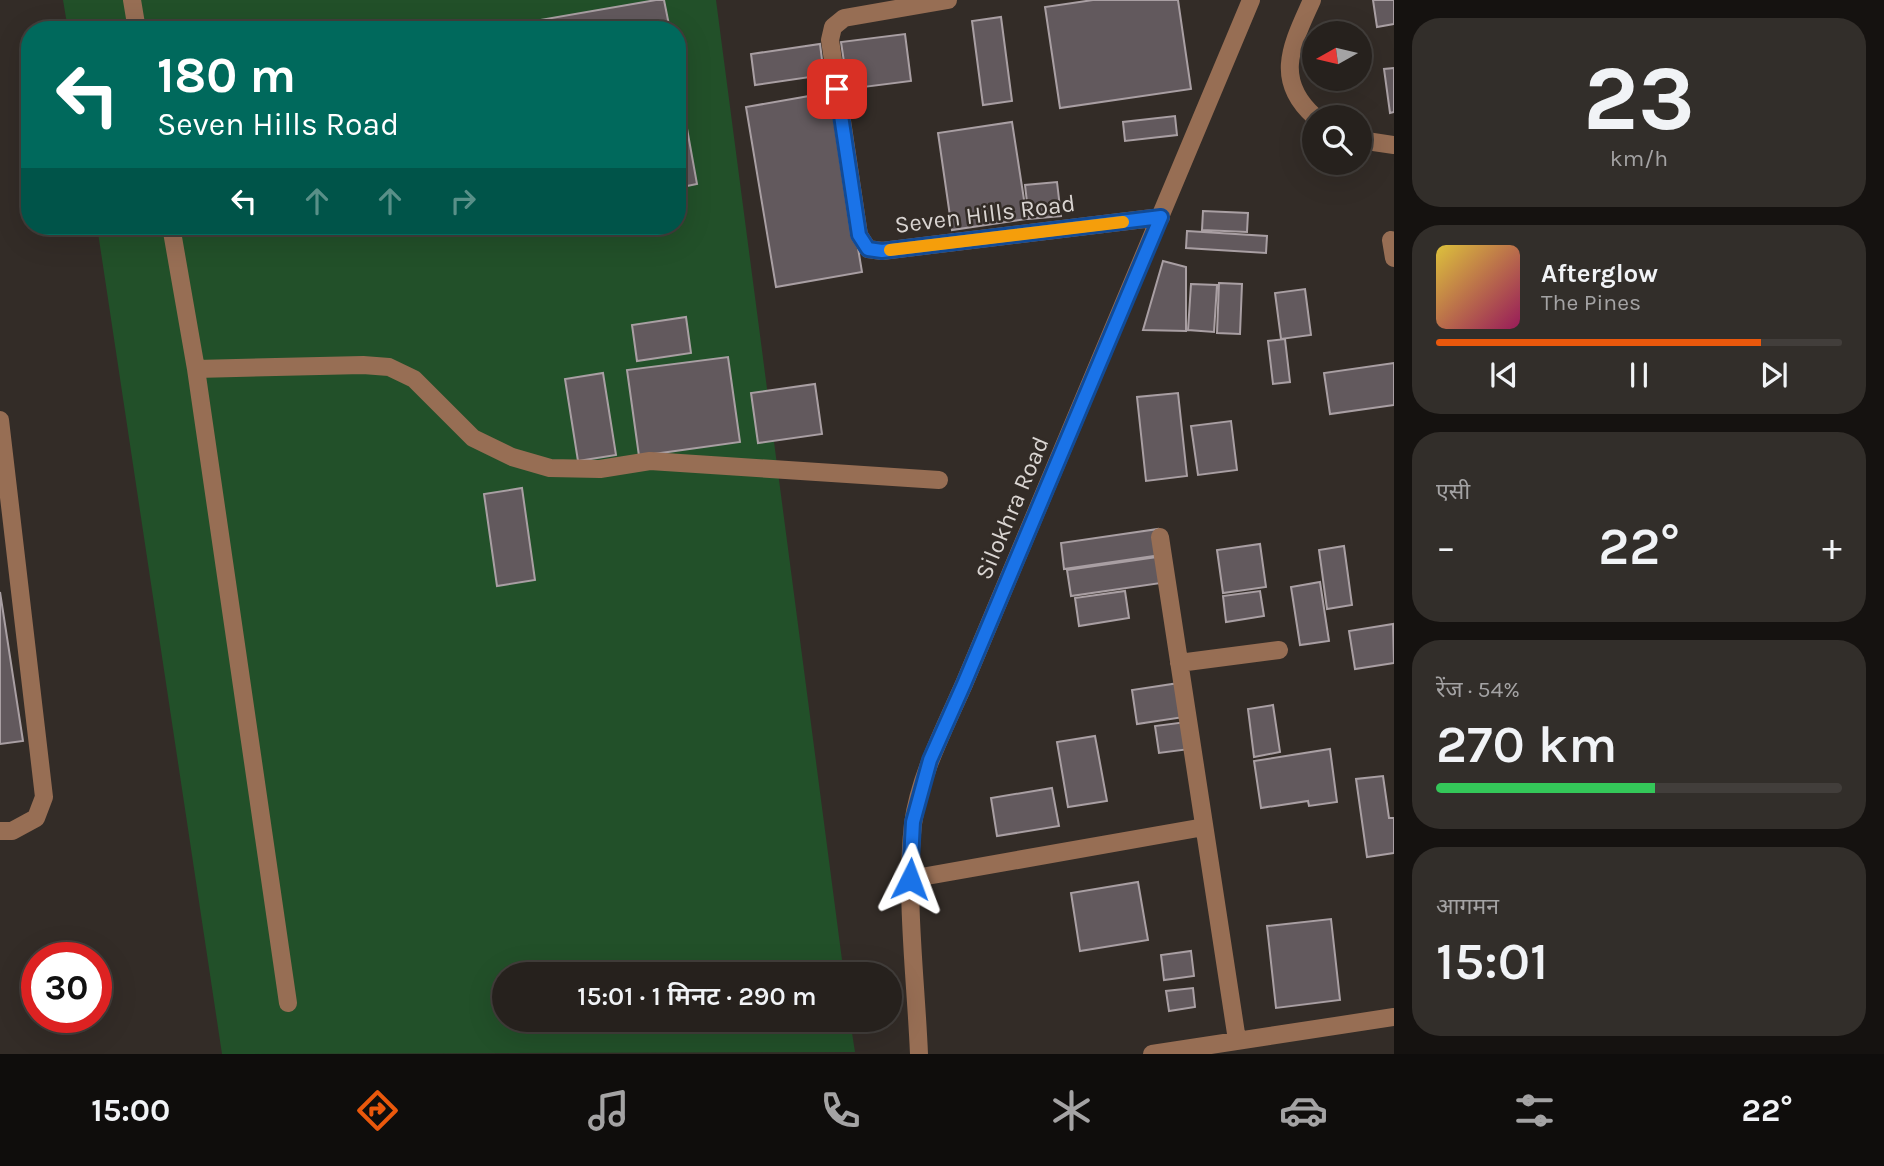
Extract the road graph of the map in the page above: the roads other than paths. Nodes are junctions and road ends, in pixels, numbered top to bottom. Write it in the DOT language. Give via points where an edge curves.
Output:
graph roads {
  1 [pos="132,0"];
  2 [pos="948,0"];
  3 [pos="1251,0"];
  4 [pos="1312,0"];
  5 [pos="136,21"];
  6 [pos="1302,105"];
  7 [pos="1372,142"];
  8 [pos="1394,145"];
  9 [pos="1161,217"];
  10 [pos="173,235"];
  11 [pos="196,369"];
  12 [pos="0,420"];
  13 [pos="939,480"];
  14 [pos="1160,537"];
  15 [pos="1279,650"];
  16 [pos="1178,663"];
  17 [pos="1204,827"];
  18 [pos="0,831"];
  19 [pos="910,879"];
  20 [pos="288,1003"];
  21 [pos="1394,1017"];
  22 [pos="1237,1040"];
  23 [pos="919,1054"];
  24 [pos="1152,1054"];
  1 -- 5 [label="street"];
  2 -- 9 [label="street, Seven Hills Road" via="844,18 833,27 830,40 859,235 868,249 882,251"];
  3 -- 9 [label="street, Silokhra Road"];
  4 -- 6 [label="street" via="1290,50 1291,83"];
  7 -- 8 [label="street"];
  9 -- 19 [label="street, Silokhra Road" via="930,760 913,822"];
  10 -- 11 [label="street"];
  11 -- 13 [label="street" via="389,367 414,379 473,438 512,457 550,468 600,469 650,461"];
  11 -- 20 [label="street"];
  12 -- 18 [label="street" via="44,797 36,818 12,831"];
  14 -- 16 [label="street"];
  15 -- 16 [label="street"];
  16 -- 17 [label="street"];
  17 -- 19 [label="street"];
  17 -- 22 [label="street"];
  19 -- 23 [label="street, Silokhra Road"];
  21 -- 22 [label="street"];
  22 -- 24 [label="street"];
}
